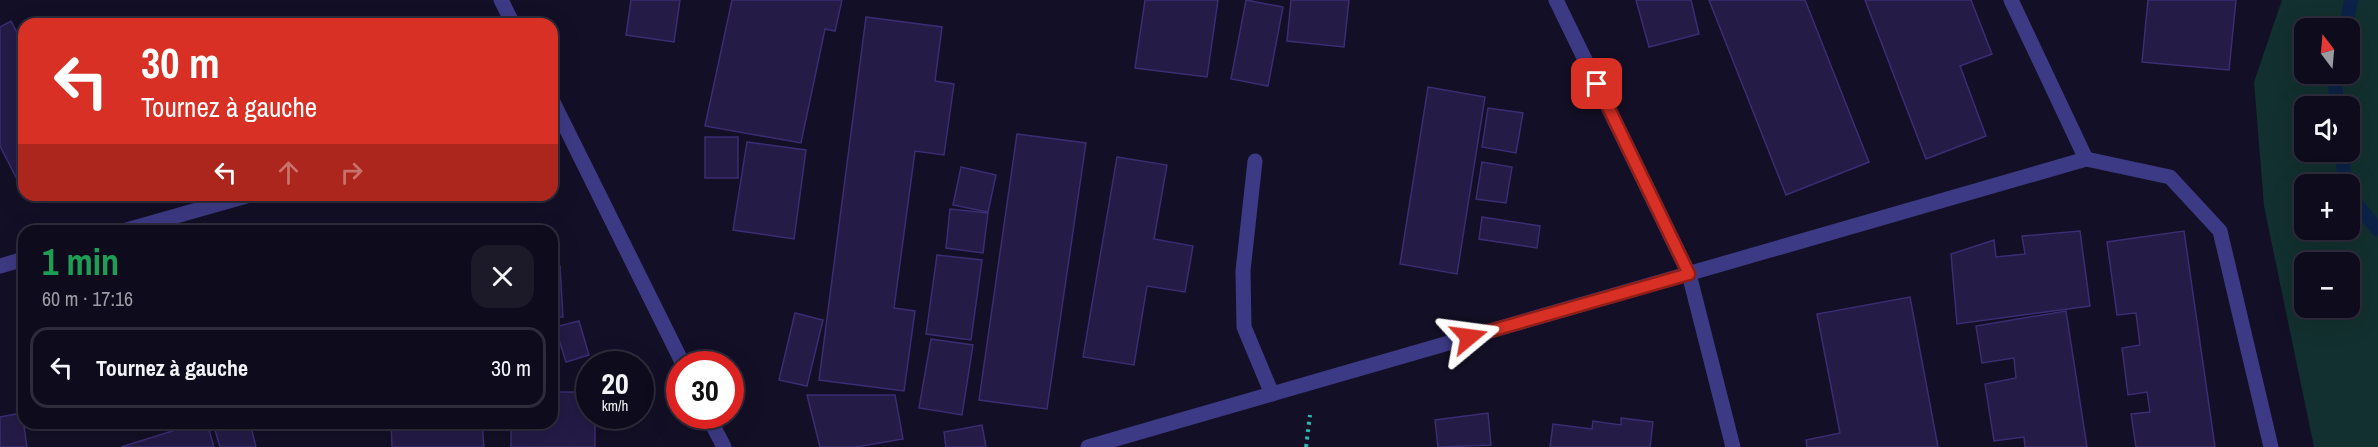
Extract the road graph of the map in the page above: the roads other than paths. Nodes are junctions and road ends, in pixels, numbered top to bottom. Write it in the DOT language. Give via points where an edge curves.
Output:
graph roads {
  1 [pos="501,0"];
  2 [pos="1556,0"];
  3 [pos="2011,0"];
  4 [pos="510,18"];
  5 [pos="558,116"];
  6 [pos="2086,159"];
  7 [pos="1255,161"];
  8 [pos="229,201"];
  9 [pos="144,225"];
  10 [pos="18,261"];
  11 [pos="0,266"];
  12 [pos="1689,274"];
  13 [pos="676,351"];
  14 [pos="1272,394"];
  15 [pos="715,429"];
  16 [pos="724,447"];
  17 [pos="1088,447"];
  18 [pos="1733,447"];
  19 [pos="2271,447"];
  1 -- 4 [label="street"];
  2 -- 12 [label="street"];
  3 -- 6 [label="street"];
  5 -- 13 [label="street"];
  6 -- 12 [label="street"];
  6 -- 19 [label="street" via="2170,177 2220,231"];
  7 -- 14 [label="street" via="1243,271 1245,327"];
  8 -- 9 [label="street"];
  10 -- 11 [label="street"];
  12 -- 14 [label="street"];
  12 -- 18 [label="street"];
  14 -- 17 [label="street"];
  15 -- 16 [label="street"];
}
